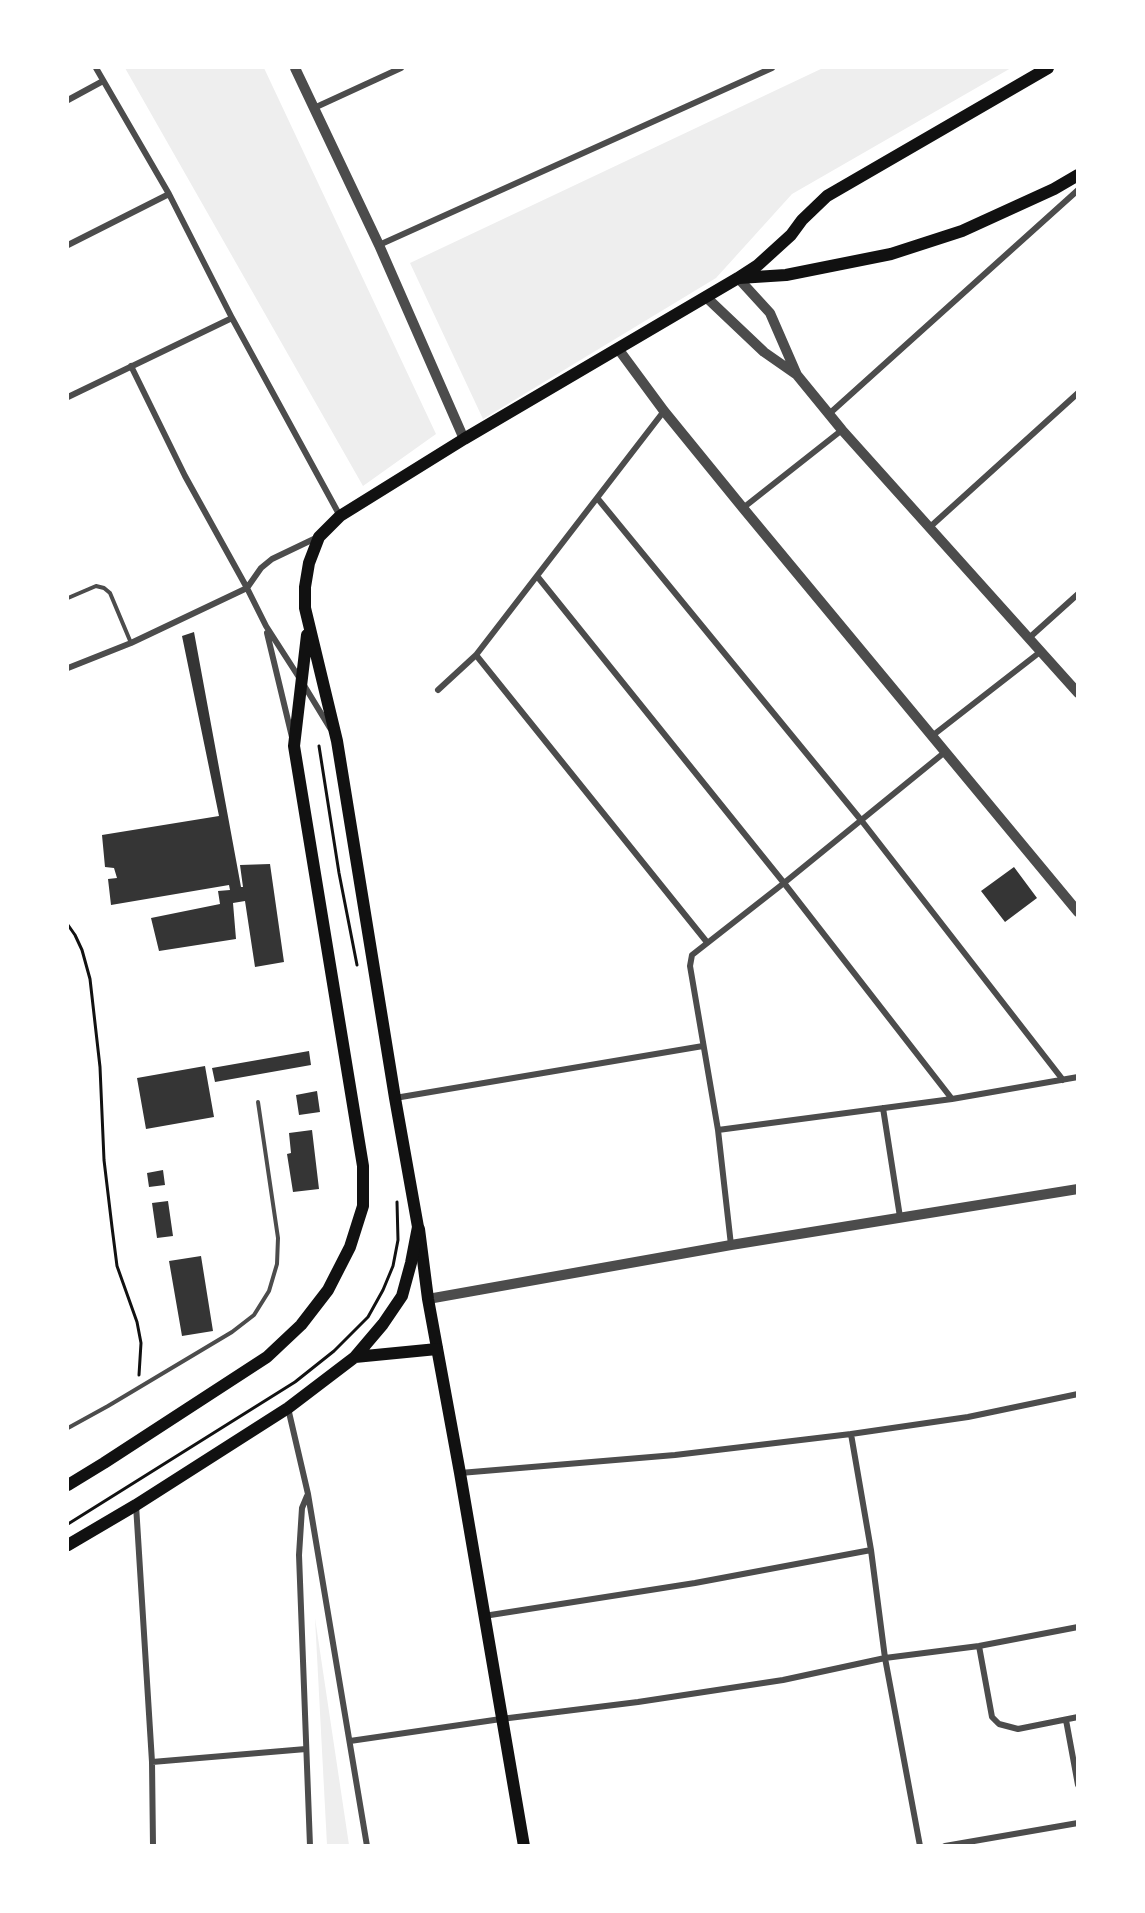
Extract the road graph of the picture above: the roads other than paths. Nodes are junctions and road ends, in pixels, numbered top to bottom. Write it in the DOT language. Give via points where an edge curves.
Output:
graph roads {
  1 [pos="96,68"];
  2 [pos="295,68"];
  3 [pos="401,68"];
  4 [pos="772,68"];
  5 [pos="1048,68"];
  6 [pos="103,81"];
  7 [pos="68,100"];
  8 [pos="314,108"];
  9 [pos="1077,175"];
  10 [pos="1077,190"];
  11 [pos="169,195"];
  12 [pos="68,245"];
  13 [pos="379,245"];
  14 [pos="738,278"];
  15 [pos="706,297"];
  16 [pos="232,318"];
  17 [pos="619,350"];
  18 [pos="131,366"];
  19 [pos="797,375"];
  20 [pos="1077,393"];
  21 [pos="68,397"];
  22 [pos="664,411"];
  23 [pos="829,414"];
  24 [pos="842,430"];
  25 [pos="464,439"];
  26 [pos="598,499"];
  27 [pos="743,508"];
  28 [pos="340,516"];
  29 [pos="930,527"];
  30 [pos="319,537"];
  31 [pos="537,576"];
  32 [pos="247,588"];
  33 [pos="1077,594"];
  34 [pos="68,598"];
  35 [pos="308,625"];
  36 [pos="266,626"];
  37 [pos="1029,638"];
  38 [pos="131,643"];
  39 [pos="1040,652"];
  40 [pos="476,655"];
  41 [pos="68,668"];
  42 [pos="302,682"];
  43 [pos="438,690"];
  44 [pos="1077,693"];
  45 [pos="932,736"];
  46 [pos="337,741"];
  47 [pos="294,746"];
  48 [pos="945,752"];
  49 [pos="861,820"];
  50 [pos="784,883"];
  51 [pos="1077,912"];
  52 [pos="706,941"];
  53 [pos="703,1046"];
  54 [pos="1077,1077"];
  55 [pos="1063,1080"];
  56 [pos="395,1098"];
  57 [pos="952,1098"];
  58 [pos="258,1102"];
  59 [pos="883,1108"];
  60 [pos="718,1130"];
  61 [pos="1077,1189"];
  62 [pos="900,1217"];
  63 [pos="418,1227"];
  64 [pos="731,1245"];
  65 [pos="428,1299"];
  66 [pos="437,1349"];
  67 [pos="355,1357"];
  68 [pos="1077,1394"];
  69 [pos="288,1408"];
  70 [pos="68,1428"];
  71 [pos="851,1434"];
  72 [pos="460,1473"];
  73 [pos="68,1485"];
  74 [pos="308,1494"];
  75 [pos="136,1505"];
  76 [pos="68,1545"];
  77 [pos="871,1550"];
  78 [pos="483,1616"];
  79 [pos="1077,1627"];
  80 [pos="979,1646"];
  81 [pos="885,1658"];
  82 [pos="1077,1717"];
  83 [pos="501,1719"];
  84 [pos="1066,1720"];
  85 [pos="350,1740"];
  86 [pos="306,1749"];
  87 [pos="152,1762"];
  88 [pos="1077,1785"];
  89 [pos="1077,1823"];
  90 [pos="153,1845"];
  91 [pos="310,1845"];
  92 [pos="367,1845"];
  93 [pos="524,1845"];
  94 [pos="920,1845"];
  95 [pos="945,1845"];
  1 -- 6 [label="street"];
  2 -- 8 [label="street"];
  3 -- 8 [label="street"];
  4 -- 13 [label="street"];
  5 -- 14 [label="main road" via="827,196 791,235"];
  6 -- 7 [label="street"];
  6 -- 11 [label="street"];
  8 -- 13 [label="street"];
  9 -- 14 [label="main road" via="962,231 891,254 786,275"];
  10 -- 23 [label="street"];
  11 -- 12 [label="street"];
  11 -- 16 [label="street"];
  13 -- 25 [label="street"];
  14 -- 15 [label="main road"];
  14 -- 19 [label="street" via="770,313"];
  15 -- 17 [label="main road"];
  15 -- 19 [label="street" via="764,352"];
  16 -- 18 [label="street"];
  16 -- 28 [label="street"];
  17 -- 22 [label="street"];
  17 -- 25 [label="main road"];
  18 -- 21 [label="street"];
  18 -- 32 [label="street" via="185,476"];
  19 -- 23 [label="street"];
  20 -- 29 [label="street"];
  22 -- 26 [label="street"];
  22 -- 27 [label="street"];
  23 -- 24 [label="street"];
  24 -- 27 [label="street"];
  24 -- 29 [label="street"];
  25 -- 28 [label="main road"];
  26 -- 31 [label="street"];
  26 -- 49 [label="street"];
  27 -- 45 [label="street"];
  28 -- 30 [label="main road"];
  29 -- 37 [label="street"];
  30 -- 32 [label="street" via="272,559"];
  30 -- 35 [label="main road" via="305,587"];
  31 -- 40 [label="street"];
  31 -- 50 [label="street"];
  32 -- 36 [label="street"];
  32 -- 38 [label="street"];
  33 -- 37 [label="street"];
  34 -- 38 [label="lane" via="96,586 104,588 110,593"];
  35 -- 42 [label="main road"];
  35 -- 46 [label="main road"];
  36 -- 42 [label="street"];
  36 -- 47 [label="street"];
  37 -- 39 [label="street"];
  38 -- 41 [label="street"];
  39 -- 44 [label="street"];
  39 -- 45 [label="street"];
  40 -- 43 [label="street"];
  40 -- 52 [label="street"];
  42 -- 46 [label="street"];
  42 -- 47 [label="main road"];
  45 -- 48 [label="street"];
  46 -- 56 [label="main road"];
  47 -- 73 [label="main road" via="363,1166 363,1206 350,1247 328,1290 301,1325 267,1356"];
  48 -- 49 [label="street"];
  48 -- 51 [label="street"];
  49 -- 50 [label="street"];
  49 -- 55 [label="street"];
  50 -- 52 [label="street"];
  50 -- 57 [label="street"];
  52 -- 53 [label="street" via="690,960"];
  53 -- 56 [label="street"];
  53 -- 60 [label="street"];
  54 -- 55 [label="street"];
  55 -- 57 [label="street"];
  56 -- 63 [label="main road"];
  57 -- 59 [label="street"];
  58 -- 70 [label="lane" via="278,1238 277,1263 269,1291 254,1315 232,1332"];
  59 -- 60 [label="street"];
  59 -- 62 [label="street"];
  60 -- 64 [label="street"];
  61 -- 62 [label="street"];
  62 -- 64 [label="street"];
  63 -- 65 [label="main road"];
  63 -- 67 [label="main road" via="402,1296"];
  64 -- 65 [label="street"];
  65 -- 66 [label="main road"];
  66 -- 67 [label="main road"];
  66 -- 72 [label="main road"];
  67 -- 69 [label="main road"];
  68 -- 71 [label="street" via="968,1417"];
  69 -- 74 [label="street"];
  69 -- 75 [label="main road"];
  71 -- 72 [label="street" via="675,1455"];
  71 -- 77 [label="street"];
  72 -- 78 [label="main road"];
  74 -- 85 [label="street"];
  74 -- 86 [label="street" via="302,1508 299,1555"];
  75 -- 76 [label="main road"];
  75 -- 87 [label="street"];
  77 -- 78 [label="street" via="695,1583"];
  77 -- 81 [label="street"];
  78 -- 83 [label="main road"];
  79 -- 80 [label="street"];
  80 -- 81 [label="street"];
  80 -- 84 [label="street" via="992,1716 999,1724 1018,1729"];
  81 -- 83 [label="street" via="772,1682"];
  81 -- 94 [label="street"];
  82 -- 84 [label="street"];
  83 -- 85 [label="street"];
  83 -- 93 [label="main road"];
  84 -- 88 [label="street"];
  85 -- 92 [label="street"];
  86 -- 87 [label="street"];
  86 -- 91 [label="street"];
  87 -- 90 [label="street"];
  89 -- 95 [label="street"];
}
